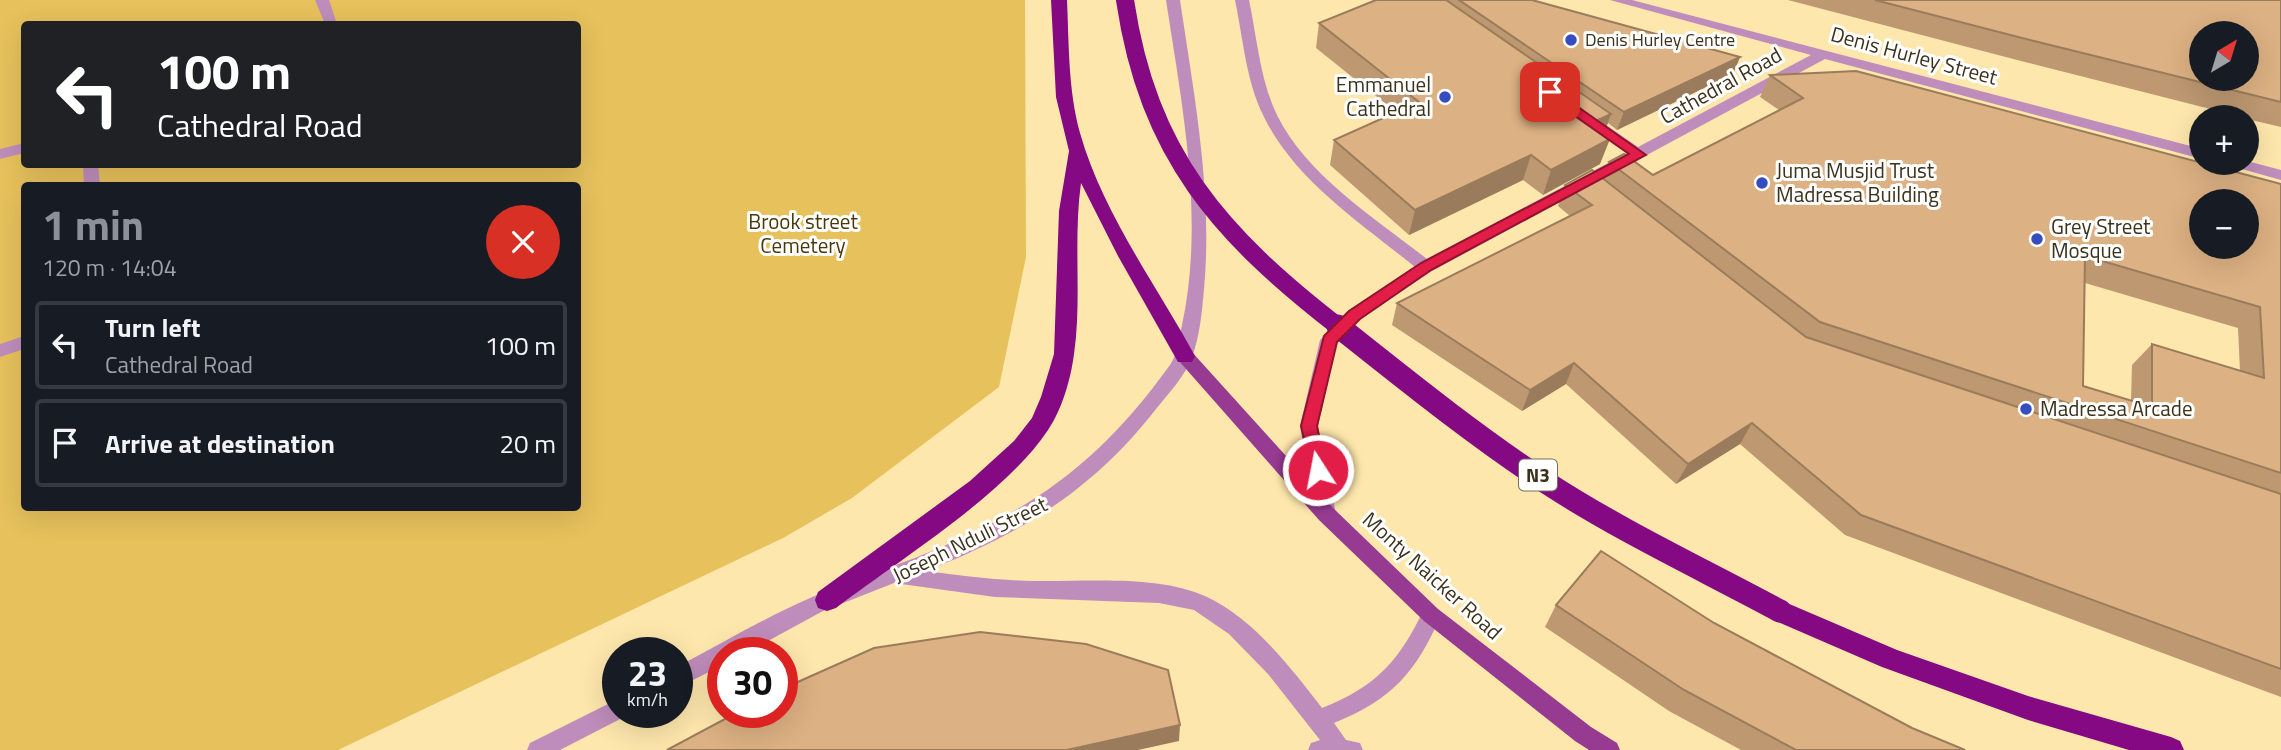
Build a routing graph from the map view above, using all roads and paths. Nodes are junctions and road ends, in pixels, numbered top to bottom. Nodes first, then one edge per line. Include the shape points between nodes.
1 (322, 0) edge
2 (1059, 0) edge
3 (1125, 0) edge
4 (1173, 0) edge
5 (1242, 0) edge
6 (1617, 0) edge
7 (330, 21) edge
8 (1824, 54) junction
9 (1572, 108) edge
10 (21, 149) edge
11 (2189, 151) edge
12 (1077, 152) junction
13 (0, 154) edge
14 (1639, 155) junction
15 (2259, 169) edge
16 (2281, 175) edge
17 (1426, 267) junction
18 (21, 343) edge
19 (0, 351) edge
20 (1185, 356) junction
21 (1326, 514) junction
22 (898, 576) junction
23 (827, 600) junction
24 (1431, 615) junction
25 (756, 637) edge
26 (602, 717) edge
27 (1319, 719) junction
28 (1337, 749) edge
29 (538, 750) edge
30 (1609, 750) edge
31 (2171, 750) edge

1 - 7 street
2 - 12 highway via 1062,84
3 - 31 highway, N3, bridge via 1131,46 1159,120 1183,170 1241,244 1316,310 1463,424 1576,500 1780,611 1903,664 2028,708
4 - 20 street, Joseph Nduli Street via 1197,211 1197,287
5 - 17 street via 1268,112 1278,130 1296,156
6 - 8 street, Denis Hurley Street
8 - 11 street, Denis Hurley Street
8 - 14 street, Cathedral Road
9 - 14 street
10 - 13 street
12 - 20 highway via 1132,264
12 - 23 highway via 1068,211 1064,354 1041,423 978,488
14 - 17 street, Cathedral Road via 1592,187
15 - 16 street
17 - 21 street, Cathedral Road via 1354,315 1329,340 1309,426
18 - 19 street
20 - 21 main road, Monty Naicker Road
20 - 22 street, Joseph Nduli Street via 1115,450 1054,500
21 - 24 main road, Monty Naicker Road
22 - 23 street, Joseph Nduli Street
22 - 27 street via 1009,589 1171,596 1201,603 1251,643
23 - 25 street, Joseph Nduli Street
24 - 27 street via 1419,647 1380,692
24 - 30 main road, Monty Naicker Road
26 - 29 street
27 - 28 street

